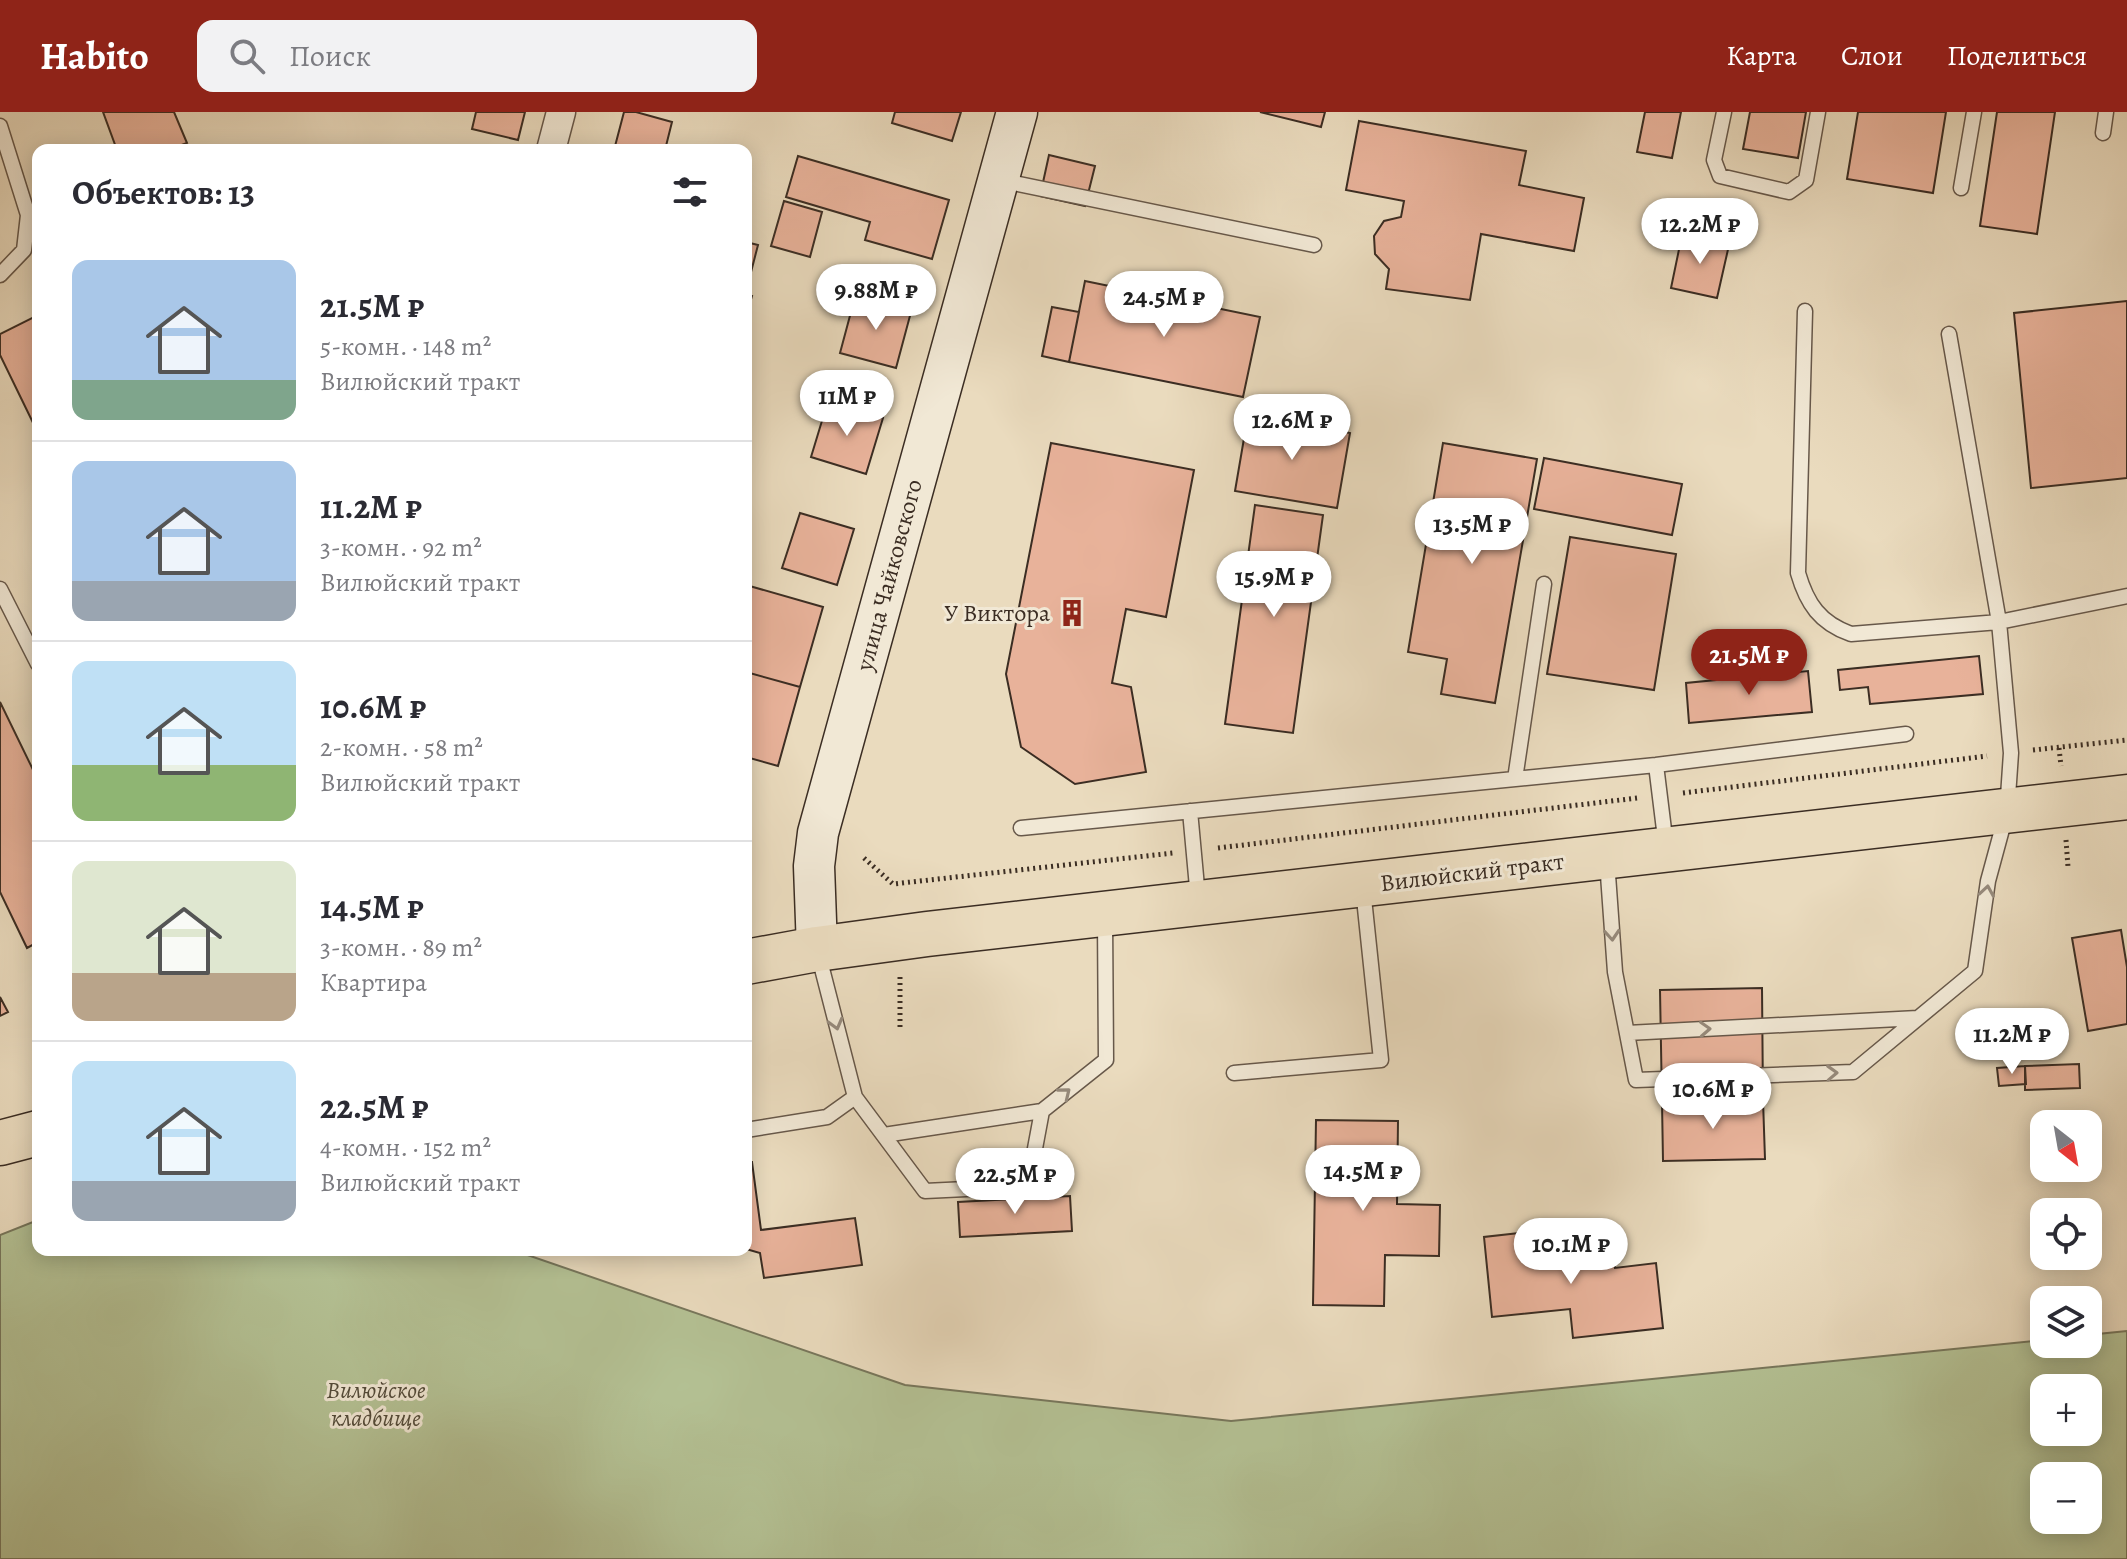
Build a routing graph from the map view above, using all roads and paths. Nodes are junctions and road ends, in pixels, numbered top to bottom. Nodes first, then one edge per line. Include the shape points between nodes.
1 (561, 112) edge
2 (1017, 112) edge
3 (1724, 112) edge
4 (1818, 112) edge
5 (1974, 112) edge
6 (2106, 112) edge
7 (0, 126) edge
8 (2103, 133) dead end
9 (553, 144) edge
10 (999, 180) junction
11 (1961, 188) dead end
12 (1314, 245) dead end
13 (0, 275) edge
14 (1805, 311) dead end
15 (1949, 334) dead end
16 (1544, 584) dead end
17 (0, 589) edge
18 (2127, 596) edge
19 (1999, 622) junction
20 (32, 652) edge
21 (1906, 734) dead end
22 (2127, 740) edge
23 (2011, 753) junction
24 (1656, 765) junction
25 (1515, 779) junction
26 (1660, 796) junction
27 (2127, 797) edge
28 (1190, 811) junction
29 (2007, 811) junction
30 (1021, 828) dead end
31 (1194, 850) junction
32 (1667, 850) junction
33 (1607, 857) junction
34 (864, 858) dead end
35 (1363, 885) junction
36 (1198, 903) junction
37 (1105, 914) junction
38 (817, 949) junction
39 (752, 961) edge
40 (1919, 1018) junction
41 (1627, 1033) junction
42 (1234, 1073) dead end
43 (855, 1097) junction
44 (1042, 1111) junction
45 (752, 1129) edge
46 (32, 1135) edge
47 (884, 1135) junction
48 (0, 1143) edge

1 - 9 street
2 - 10 main road, улица Чайковского
3 - 4 lane via 1714,160 1720,176 1789,192 1806,180
5 - 11 lane
6 - 8 lane
7 - 13 lane via 28,215 24,250
10 - 12 lane
10 - 38 main road, улица Чайковского via 818,833
14 - 19 lane via 1798,573 1805,597 1818,616 1851,634
15 - 19 lane
16 - 25 lane
17 - 20 lane
18 - 19 lane
19 - 23 lane
21 - 24 lane
22 - 23 path
23 - 26 path
23 - 29 lane
24 - 25 lane
24 - 26 lane
25 - 28 lane
26 - 31 path
26 - 32 lane
27 - 29 main road, Вилюйский тракт
28 - 30 lane
28 - 31 lane
29 - 32 main road, Вилюйский тракт
40 -> 29 lane via 1975,971 1988,881
31 - 34 path via 893,884
31 - 36 lane
32 - 33 main road, Вилюйский тракт
33 - 35 main road, Вилюйский тракт
33 -> 41 lane via 1615,972
35 - 36 main road, Вилюйский тракт
35 - 42 lane via 1381,1060
36 - 37 main road, Вилюйский тракт
37 - 38 main road, Вилюйский тракт
44 -> 37 lane via 1106,1060
38 - 39 main road, Вилюйский тракт
38 -> 43 lane
41 -> 40 lane
41 -> 40 lane via 1636,1080 1853,1072
43 - 45 lane via 827,1117
43 - 47 lane
44 - 47 lane
44 - 47 lane via 1028,1186 925,1191
46 - 48 main road

